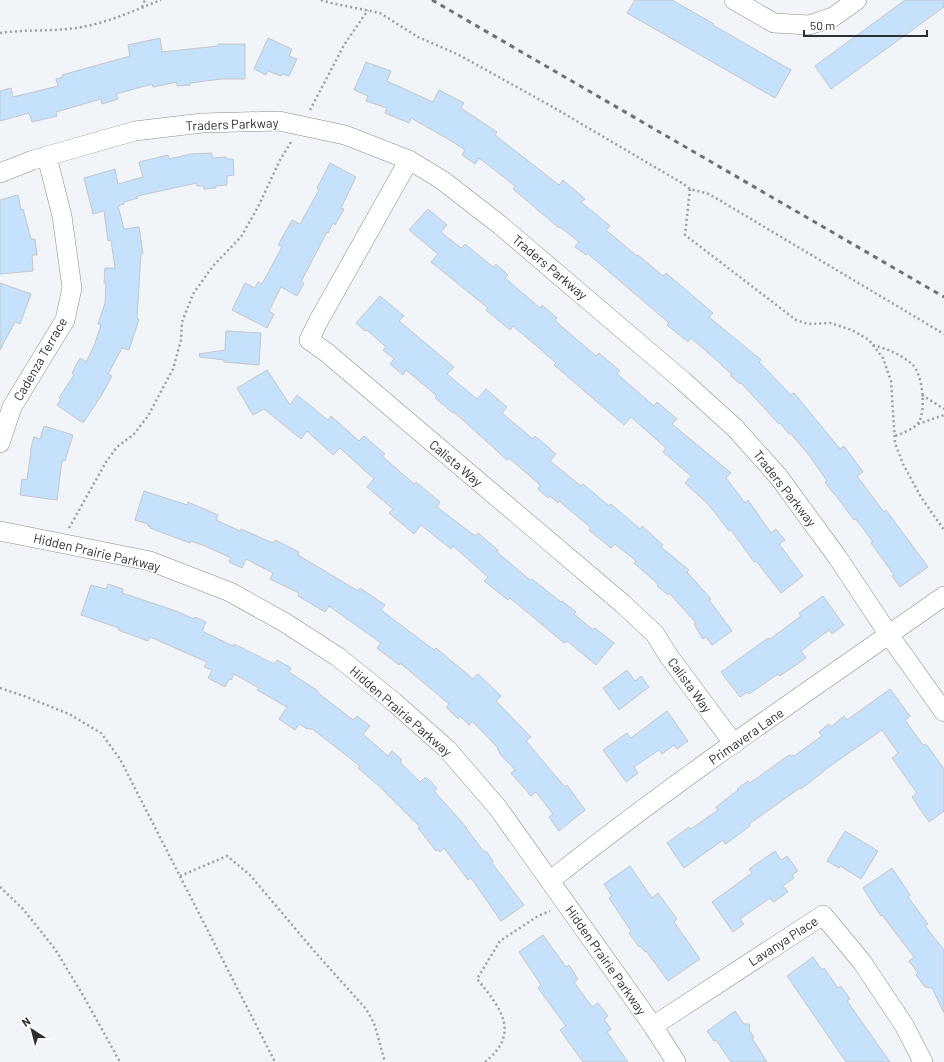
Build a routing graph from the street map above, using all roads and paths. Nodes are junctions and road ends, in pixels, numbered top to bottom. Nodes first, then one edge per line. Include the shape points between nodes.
1 (145, 0) edge
2 (161, 0) edge
3 (321, 0) edge
4 (734, 0) edge
5 (857, 0) edge
6 (142, 7) junction
7 (368, 10) junction
8 (0, 33) edge
9 (301, 126) junction
10 (47, 156) junction
11 (409, 160) junction
12 (0, 172) edge
13 (690, 189) junction
14 (944, 334) edge
15 (873, 345) junction
16 (922, 395) junction
17 (944, 409) edge
18 (944, 415) edge
19 (918, 424) junction
20 (895, 436) junction
21 (0, 443) edge
22 (944, 530) edge
23 (0, 531) edge
24 (60, 543) junction
25 (944, 596) edge
26 (889, 635) junction
27 (0, 688) edge
28 (944, 712) edge
29 (734, 744) junction
30 (180, 876) junction
31 (551, 880) junction
32 (0, 887) edge
33 (566, 902) junction
34 (653, 1026) junction
35 (120, 1062) edge
36 (275, 1062) edge
37 (385, 1062) edge
38 (485, 1062) edge
39 (676, 1062) edge
40 (923, 1062) edge

1 - 6 path
2 - 6 path
3 - 7 path
4 - 5 street via 774,23 809,25 833,18
6 - 8 path via 82,27
7 - 9 path via 344,45
7 - 13 path via 380,13 418,37 459,55 551,106
9 - 10 street, Traders Parkway via 279,121 202,124 135,131
9 - 11 street, Traders Parkway via 345,135
9 - 24 path via 280,160 241,237 213,266 193,294 182,322 181,340 174,369 148,416 106,462
10 - 12 street, Traders Parkway
10 - 21 street, Cadenza Terrace via 62,216 72,288 66,320 12,407
11 - 26 street, Traders Parkway via 442,180 500,225 735,428 778,476 838,558
11 - 29 street, Calista Way via 309,340 617,599 655,634
13 - 14 path via 709,194
13 - 15 path via 685,236 796,320 808,324 830,323 852,330
15 - 16 path via 893,351 913,365 920,381
15 - 20 path via 883,358 891,381
16 - 17 path
16 - 19 path via 922,414
18 - 19 path
19 - 20 path
20 - 22 path via 903,464 921,497
23 - 24 street, Hidden Prairie Parkway
24 - 31 street, Hidden Prairie Parkway via 150,561 230,592 284,622 338,657 447,749 498,808
25 - 26 street, Primavera Lane
26 - 28 street, Traders Parkway
26 - 29 street, Primavera Lane
27 - 30 path via 69,714 101,733 120,760
29 - 31 street, Primavera Lane via 595,844
30 - 36 path
30 - 37 path via 227,856 250,875 366,1010 374,1023
31 - 33 street, Hidden Prairie Parkway
32 - 35 path via 23,909 55,949
33 - 34 street, Hidden Prairie Parkway
33 - 38 path via 538,916 500,941 477,979 489,994 505,1023 503,1041
34 - 39 street, Hidden Prairie Parkway
34 - 40 street, Lavanya Place via 823,915 862,962 904,1025

